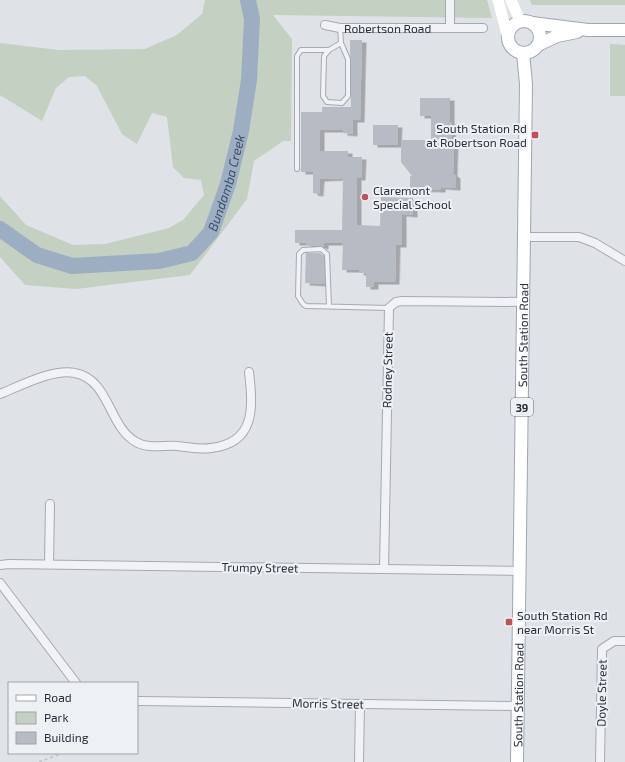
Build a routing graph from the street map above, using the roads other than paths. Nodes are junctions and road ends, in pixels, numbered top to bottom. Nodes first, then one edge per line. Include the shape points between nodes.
1 (450, 0) edge
2 (498, 0) edge
3 (511, 0) edge
4 (526, 22) junction
5 (326, 25) dead end
6 (340, 28) junction
7 (450, 28) junction
8 (483, 28) dead end
9 (588, 30) junction
10 (625, 30) edge
11 (508, 38) junction
12 (341, 43) junction
13 (538, 45) junction
14 (329, 50) junction
15 (523, 53) junction
16 (297, 168) dead end
17 (524, 237) junction
18 (625, 261) edge
19 (524, 302) junction
20 (329, 306) junction
21 (389, 308) junction
22 (248, 372) dead end
23 (0, 394) edge
24 (50, 504) dead end
25 (49, 564) junction
26 (0, 565) edge
27 (384, 569) junction
28 (520, 571) junction
29 (0, 583) edge
30 (625, 640) edge
31 (75, 682) edge
32 (138, 700) edge
33 (360, 704) junction
34 (518, 706) junction
35 (359, 762) edge
36 (517, 762) edge
37 (600, 762) edge

1 - 7 street
2 - 11 main road
3 - 4 main road
4 - 9 main road
4 - 11 main road via 511,27
4 - 13 main road via 538,30
5 - 6 street, Robertson Road
6 - 7 street, Robertson Road
6 - 12 lane
7 - 8 street, Robertson Road
9 - 10 main road
9 - 13 main road via 557,36
11 - 15 main road via 512,48
12 - 14 lane
12 - 14 lane via 348,59 348,96 339,104 327,102 323,96 324,56
13 - 15 main road
14 - 16 lane via 301,50 297,56
15 - 17 main road, South Station Road / 39 via 526,84
17 - 18 street via 579,238 595,243
17 - 19 main road, South Station Road / 39
19 - 21 street via 402,300
19 - 28 main road, South Station Road / 39
20 - 20 lane via 306,306 300,301 299,254 303,250 321,249 327,254
20 - 21 lane
21 - 27 street, Rodney Street
22 - 23 street via 252,394 248,425 233,442 209,449 147,446 136,442 123,429 92,380 75,373 52,375
24 - 25 street
25 - 26 street, Trumpy Street
25 - 27 street, Trumpy Street
27 - 28 street, Trumpy Street
28 - 34 main road, South Station Road / 39
29 - 31 street
30 - 37 street, Doyle Street via 614,641 602,649
32 - 33 street, Morris Street
33 - 34 street, Morris Street
33 - 35 street
34 - 36 main road, South Station Road / 39

